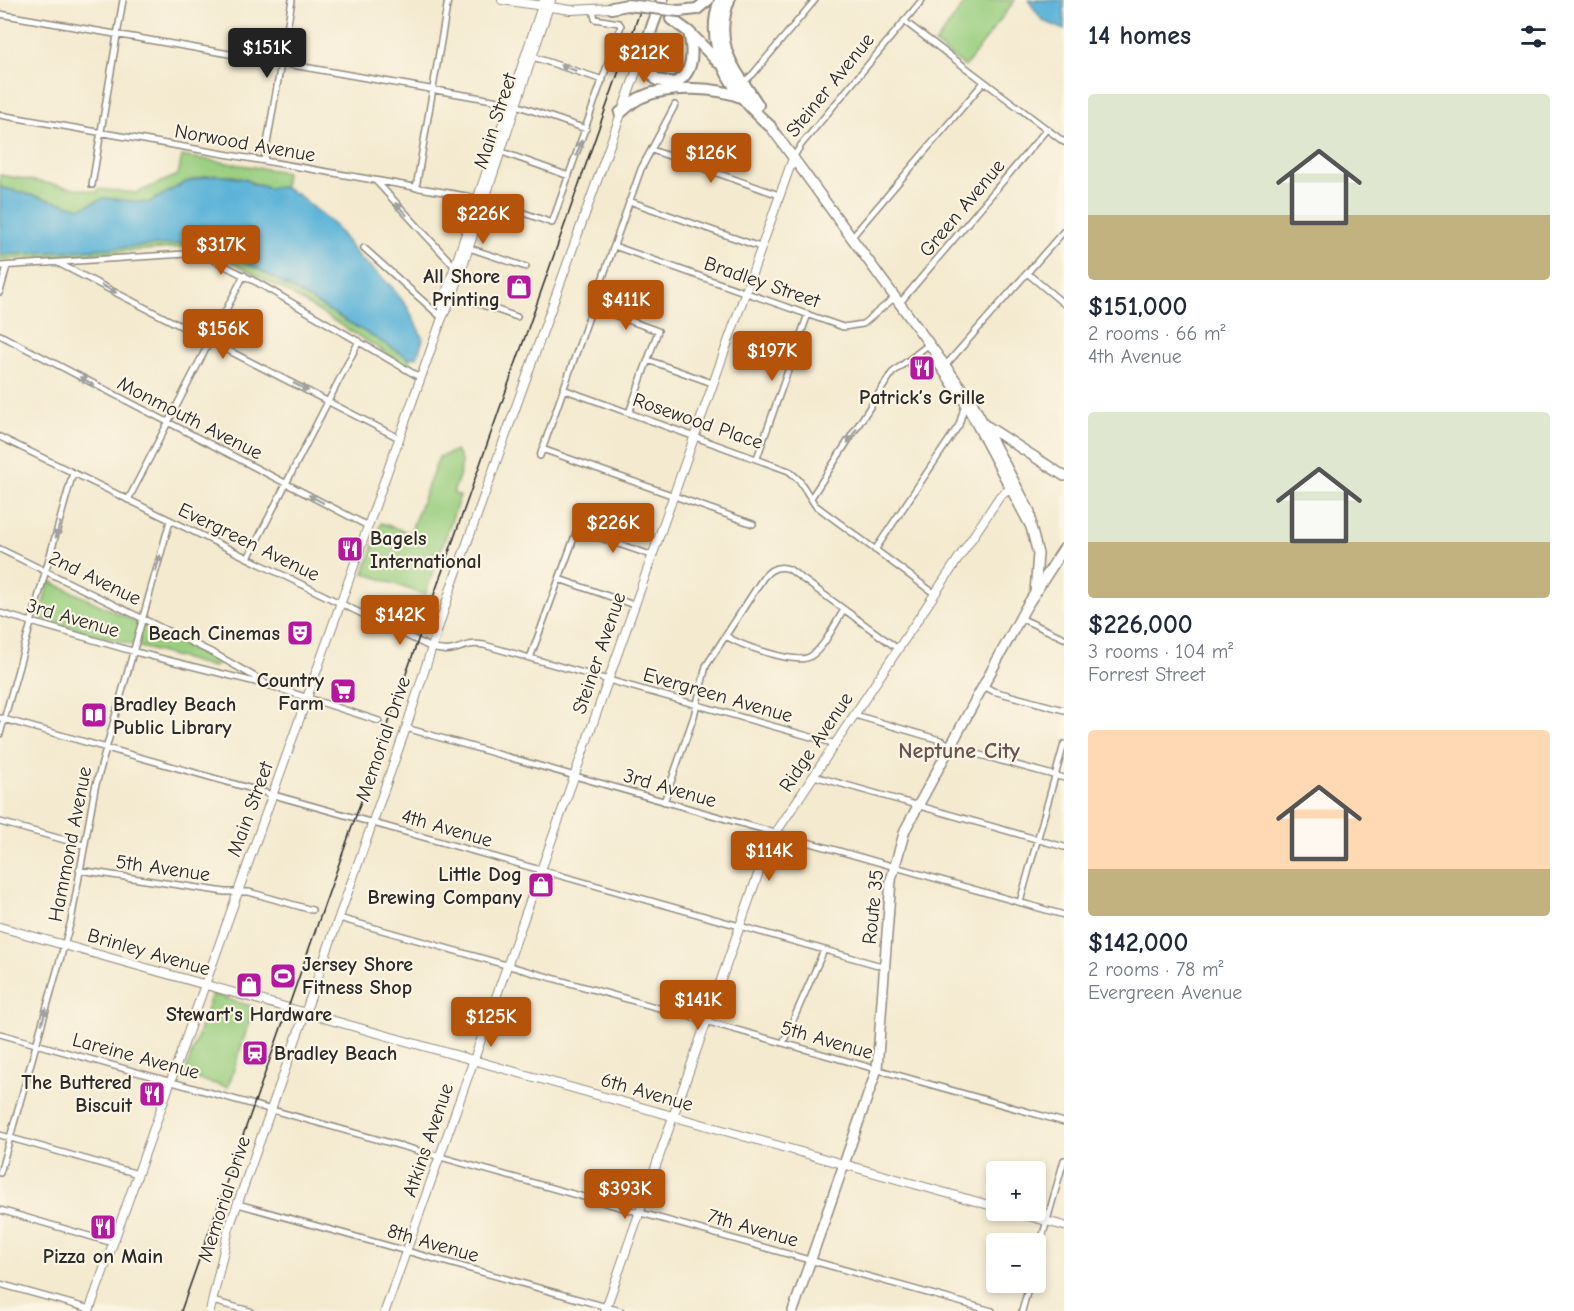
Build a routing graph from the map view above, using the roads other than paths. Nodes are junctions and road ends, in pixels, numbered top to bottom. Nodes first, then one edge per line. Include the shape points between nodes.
1 (123, 0) edge
2 (292, 0) edge
3 (448, 0) edge
4 (502, 0) edge
5 (662, 0) edge
6 (708, 0) edge
7 (720, 0) edge
8 (729, 0) edge
9 (815, 0) edge
10 (922, 0) edge
11 (546, 3) edge
12 (612, 8) joint
13 (593, 9) junction
14 (0, 14) edge
15 (675, 15) junction
16 (904, 21) junction
17 (689, 32) junction
18 (117, 35) junction
19 (645, 45) junction
20 (533, 57) junction
21 (281, 63) junction
22 (721, 64) junction
23 (603, 80) junction
24 (984, 82) junction
25 (743, 83) junction
26 (433, 90) junction
27 (746, 99) junction
28 (513, 104) junction
29 (675, 105) dead end
30 (620, 113) junction
31 (0, 116) edge
32 (770, 126) junction
33 (586, 129) junction
34 (1047, 129) junction
35 (100, 133) junction
36 (1064, 142) edge
37 (652, 150) junction
38 (502, 152) junction
39 (793, 158) junction
40 (264, 161) junction
41 (569, 176) junction
42 (376, 181) junction
43 (92, 185) dead end
44 (416, 188) junction
45 (779, 195) junction
46 (482, 200) junction
47 (629, 201) junction
48 (1064, 231) edge
49 (851, 238) junction
50 (614, 246) junction
51 (760, 247) junction
52 (364, 248) dead end
53 (469, 248) junction
54 (56, 262) junction
55 (0, 266) edge
56 (7, 266) junction
57 (455, 267) junction
58 (526, 267) dead end
59 (1027, 273) junction
60 (244, 275) junction
61 (0, 292) edge
62 (744, 292) junction
63 (450, 294) junction
64 (897, 301) junction
65 (1064, 304) edge
66 (592, 307) junction
67 (808, 314) junction
68 (517, 317) dead end
69 (442, 318) junction
70 (0, 335) edge
71 (210, 340) junction
72 (358, 341) junction
73 (928, 345) junction
74 (648, 360) junction
75 (946, 365) junction
76 (421, 378) junction
77 (712, 383) junction
78 (563, 389) junction
79 (327, 401) junction
80 (969, 403) junction
81 (629, 413) junction
82 (976, 422) junction
83 (168, 423) junction
84 (959, 425) junction
85 (986, 425) junction
86 (694, 435) junction
87 (0, 437) edge
88 (399, 438) junction
89 (1013, 441) junction
90 (542, 449) junction
91 (540, 456) dead end
92 (758, 458) junction
93 (73, 473) junction
94 (1064, 476) edge
95 (286, 483) junction
96 (1010, 489) junction
97 (672, 495) junction
98 (811, 498) junction
99 (128, 500) junction
100 (170, 521) junction
101 (753, 524) dead end
102 (368, 526) junction
103 (1031, 527) junction
104 (0, 549) edge
105 (875, 550) junction
106 (1062, 551) edge
107 (1038, 554) junction
108 (651, 555) junction
109 (248, 558) junction
110 (46, 571) junction
111 (559, 579) junction
112 (1035, 593) junction
113 (935, 594) junction
114 (341, 603) junction
115 (634, 605) junction
116 (844, 610) junction
117 (0, 614) edge
118 (142, 618) junction
119 (1020, 618) junction
120 (32, 622) junction
121 (726, 636) junction
122 (1064, 638) edge
123 (432, 648) junction
124 (898, 649) junction
125 (133, 651) junction
126 (530, 658) junction
127 (608, 680) junction
128 (271, 686) junction
129 (984, 686) junction
130 (306, 699) junction
131 (696, 705) junction
132 (1064, 710) edge
133 (855, 714) junction
134 (2, 718) edge
135 (379, 721) dead end
136 (406, 728) junction
137 (0, 734) edge
138 (836, 744) junction
139 (1064, 744) edge
140 (951, 745) junction
141 (106, 748) junction
142 (573, 776) junction
143 (814, 776) junction
144 (1055, 776) junction
145 (1064, 778) edge
146 (273, 795) junction
147 (664, 802) junction
148 (917, 806) junction
149 (0, 822) edge
150 (372, 822) junction
151 (776, 833) junction
152 (1037, 840) junction
153 (83, 845) junction
154 (1064, 847) edge
155 (894, 867) junction
156 (79, 870) junction
157 (540, 870) junction
158 (238, 892) junction
159 (1020, 902) junction
160 (312, 910) dead end
161 (1064, 915) edge
162 (339, 918) junction
163 (740, 926) junction
164 (0, 927) edge
165 (64, 945) junction
166 (824, 950) junction
167 (507, 965) junction
168 (885, 967) junction
169 (205, 985) junction
170 (289, 1009) joint
171 (305, 1013) junction
172 (707, 1022) junction
173 (0, 1034) edge
174 (783, 1043) junction
175 (36, 1044) junction
176 (473, 1060) junction
177 (877, 1069) junction
178 (171, 1082) junction
179 (268, 1107) junction
180 (673, 1116) junction
181 (1064, 1122) edge
182 (0, 1135) edge
183 (10, 1138) junction
184 (440, 1156) junction
185 (1064, 1160) edge
186 (844, 1165) junction
187 (0, 1173) edge
188 (138, 1174) junction
189 (238, 1204) junction
190 (986, 1204) edge
191 (0, 1210) edge
192 (639, 1212) junction
193 (1047, 1221) junction
194 (1064, 1226) edge
195 (1044, 1233) edge
196 (113, 1242) junction
197 (406, 1251) junction
198 (810, 1260) junction
199 (0, 1284) edge
200 (1026, 1293) edge
201 (212, 1301) junction
202 (605, 1309) edge
203 (89, 1310) edge
204 (210, 1311) edge
205 (250, 1311) edge
206 (386, 1311) edge
207 (621, 1311) edge
208 (793, 1311) edge
209 (992, 1311) edge
210 (1022, 1311) edge

1 - 18 street
2 - 21 street
3 - 26 street
4 - 11 street
5 - 19 highway
6 - 15 highway via 696,9
7 - 22 highway via 714,35
8 - 25 highway via 723,25 724,43 731,65
9 - 25 street
10 - 16 street, Steiner Avenue
11 - 13 street
11 - 20 street, Main Street
11 - 28 street, Main Street
12 - 13 street
12 - 15 highway
13 - 23 street via 595,18 620,23
14 - 18 street
15 - 17 highway
16 - 24 street
16 - 39 street, Steiner Avenue
17 - 19 highway via 690,65 685,76 674,83 654,77
17 - 22 highway
18 - 21 street
18 - 35 street
19 - 30 street, Memorial Drive
23 -> 20 street
20 - 28 street, Main Street
21 - 26 street
21 - 40 street
22 - 27 highway
23 - 33 street
24 - 34 street
24 - 49 street
25 - 32 highway
26 - 28 street
26 - 44 street
27 - 30 highway via 717,89 659,92 638,99
27 - 32 highway
28 - 33 street
28 - 38 street, Main Street
28 - 46 street, Main Street
29 - 37 street
30 - 123 street, Memorial Drive
31 - 35 street, Norwood Avenue
32 - 39 main road
41 -> 33 street
34 - 36 street
34 - 64 street, Green Avenue
35 - 40 street, Norwood Avenue
35 - 43 street
37 - 45 street
37 - 47 street
38 - 41 street
38 - 46 street, Main Street
39 - 45 street, Steiner Avenue
39 - 49 main road
40 - 42 street, Norwood Avenue
41 - 46 street, Norwood Avenue via 552,223
42 - 44 street, Norwood Avenue
57 -> 42 street
44 - 46 street, Norwood Avenue
45 - 51 street, Steiner Avenue
46 - 53 street, Main Street
46 - 57 street, Main Street
47 - 50 street
47 - 51 street
48 - 59 street
49 - 64 main road
50 - 62 street, Bradley Street
50 - 66 street
51 - 62 street, Steiner Avenue
52 - 69 street
53 - 58 street
53 - 63 street, Main Street
54 - 56 street
54 - 60 street via 200,253
54 -> 71 street
55 - 56 street
56 - 61 street
57 - 63 street, Main Street
59 - 65 street
59 - 75 street
60 - 71 street
60 - 72 street
62 - 67 street, Bradley Street
62 - 77 street, Steiner Avenue
63 - 68 street
63 - 69 street, Main Street
64 - 67 street, Bradley Street via 856,327 843,327
64 - 73 main road
66 - 74 street via 658,331
66 - 78 street
67 - 92 street
69 - 76 street, Main Street
83 -> 70 street, Monmouth Avenue
71 -> 79 street
71 - 83 street
72 - 76 street
72 - 79 street
73 - 75 main road
73 - 80 main road
73 -> 98 street via 892,373
74 - 77 street
74 - 81 street
75 - 80 main road
76 - 88 street, Main Street
77 - 86 street, Steiner Avenue
78 - 81 street, Rosewood Place
78 - 90 street
79 - 88 street
79 - 95 street
80 - 82 main road
80 - 84 street
80 - 85 main road
80 - 89 main road
81 - 86 street, Rosewood Place
82 - 84 street via 968,420
82 - 96 main road
83 - 95 street, Monmouth Avenue
83 - 99 street
84 - 105 street
85 - 89 main road
85 - 103 main road via 1030,512
86 - 92 street, Rosewood Place
86 - 97 street, Steiner Avenue
87 - 93 street, Evergreen Avenue
88 - 102 street, Main Street
89 - 94 main road
90 - 91 street
90 - 97 street
92 - 98 street, Rosewood Place via 794,475
93 - 99 street, Evergreen Avenue
93 -> 110 street
102 -> 95 street, Monmouth Avenue
95 - 109 street
96 - 103 main road
96 - 113 street, Ridge Avenue via 1000,496
97 - 101 street
97 - 108 street, Steiner Avenue
98 - 105 street, Rosewood Place
99 - 100 street, Evergreen Avenue
100 - 109 street, Evergreen Avenue
118 -> 100 street, Hammond Avenue
102 - 114 street, Main Street
103 - 107 main road, Route 35
104 - 110 street, 2nd Avenue
105 - 113 street, Rosewood Place
106 - 107 main road
106 - 112 main road
107 - 112 main road, Route 35
108 - 111 street via 577,530
108 - 115 street, Steiner Avenue
109 - 114 street, Evergreen Avenue
110 - 118 street, 2nd Avenue
110 - 120 street
111 - 115 street
111 - 126 street
112 - 119 main road, Route 35
113 - 124 street, Ridge Avenue
114 - 123 street, Evergreen Avenue
114 - 130 street, Main Street
115 - 127 street, Steiner Avenue
116 - 121 street via 815,653 806,659 793,659
116 - 121 street via 789,569 776,568 762,578
116 - 124 street
117 - 120 street, 3rd Avenue
118 - 125 street, Hammond Avenue
118 - 128 street, 2nd Avenue
119 - 122 street
119 - 129 main road, Route 35
120 - 125 street, 3rd Avenue
120 - 134 street
121 - 131 street via 706,666
123 - 126 street, Evergreen Avenue via 446,652 477,644
123 - 136 street, Memorial Drive
124 - 133 street, Ridge Avenue
125 - 128 street, 3rd Avenue
125 - 141 street, Hammond Avenue
126 - 127 street, Evergreen Avenue
127 - 131 street, Evergreen Avenue
127 - 142 street, Steiner Avenue
128 - 130 street, 3rd Avenue
129 - 132 street
129 - 140 main road, Route 35
130 - 135 street, 3rd Avenue
130 - 146 street, Main Street
131 - 138 street, Evergreen Avenue
131 - 147 street
133 - 138 street, Ridge Avenue
133 - 140 street
134 - 137 street
134 - 141 street, 4th Avenue
136 - 142 street, 3rd Avenue
136 - 150 street, Memorial Drive
138 - 143 street, Ridge Avenue
139 - 144 street
140 - 144 street
140 - 148 main road, Route 35
141 - 146 street, 4th Avenue
141 - 153 street, Hammond Avenue
142 - 147 street, 3rd Avenue
142 - 157 street, Atkins Avenue
143 - 148 street
143 - 151 street, Ridge Avenue
144 - 145 street
144 - 152 street
146 - 150 street, 4th Avenue
146 - 158 street, Main Street
147 - 151 street, 3rd Avenue
148 - 152 street
148 - 155 main road, Route 35
149 - 153 street
150 - 157 street, 4th Avenue
150 - 162 street, Memorial Drive
151 - 155 street, 3rd Avenue
151 - 163 street, Ridge Avenue
152 - 154 street
152 - 159 street
153 - 156 street, Hammond Avenue
155 - 159 street, 3rd Avenue
155 - 168 main road, Route 35
156 - 158 street, 5th Avenue
156 - 165 street, Hammond Avenue
157 - 163 street, 4th Avenue
157 - 167 street, Atkins Avenue
158 - 160 street, 5th Avenue
158 - 169 street, Main Street
159 - 161 street, 3rd Avenue
162 - 167 street, 5th Avenue
162 - 171 street, Memorial Drive
163 - 166 street, 4th Avenue
163 - 172 street, Ridge Avenue
164 - 165 street, Brinley Avenue
165 - 169 street, Brinley Avenue
175 -> 165 street, Hammond Avenue
166 - 168 street, 4th Avenue
166 - 174 street
167 - 172 street, 5th Avenue
167 - 176 street, Atkins Avenue
168 - 177 main road, Route 35
169 - 170 street, Brinley Avenue
169 - 178 street, Main Street
170 - 171 street, 6th Avenue
171 - 176 street, 6th Avenue
171 - 179 street, Memorial Drive
172 - 174 street, 5th Avenue
172 - 180 street, Ridge Avenue
173 - 175 street, Lareine Avenue
174 - 177 street, 5th Avenue
175 - 178 street, Lareine Avenue
175 - 183 street, Hammond Avenue
176 - 180 street, 6th Avenue
176 - 184 street, Atkins Avenue
177 - 181 street, 5th Avenue
177 - 186 main road, Route 35
178 - 179 street, Lareine Avenue
178 - 188 street, Main Street
179 - 184 street, 7th Avenue
179 - 189 street, Memorial Drive
180 - 186 street, 6th Avenue
180 - 192 street, Ridge Avenue
182 - 183 street
183 - 187 street, Hammond Avenue
183 - 188 street
184 - 192 street, 7th Avenue
184 - 197 street, Atkins Avenue
185 - 193 street
186 - 190 street, 6th Avenue
186 - 198 main road, Route 35
188 - 196 street, Main Street
189 - 197 street, 8th Avenue
189 - 201 street, Memorial Drive
191 - 196 street
192 - 198 street, 7th Avenue
192 - 202 street, Ridge Avenue
193 - 194 street
193 - 195 street
196 - 203 street, Main Street
197 - 202 street, 8th Avenue
197 - 206 street, Atkins Avenue
198 - 208 main road, Route 35
198 - 209 street, 7th Avenue
199 - 203 street
200 - 210 street
201 - 204 street, Memorial Drive
201 - 205 street
202 - 207 street, 8th Avenue

